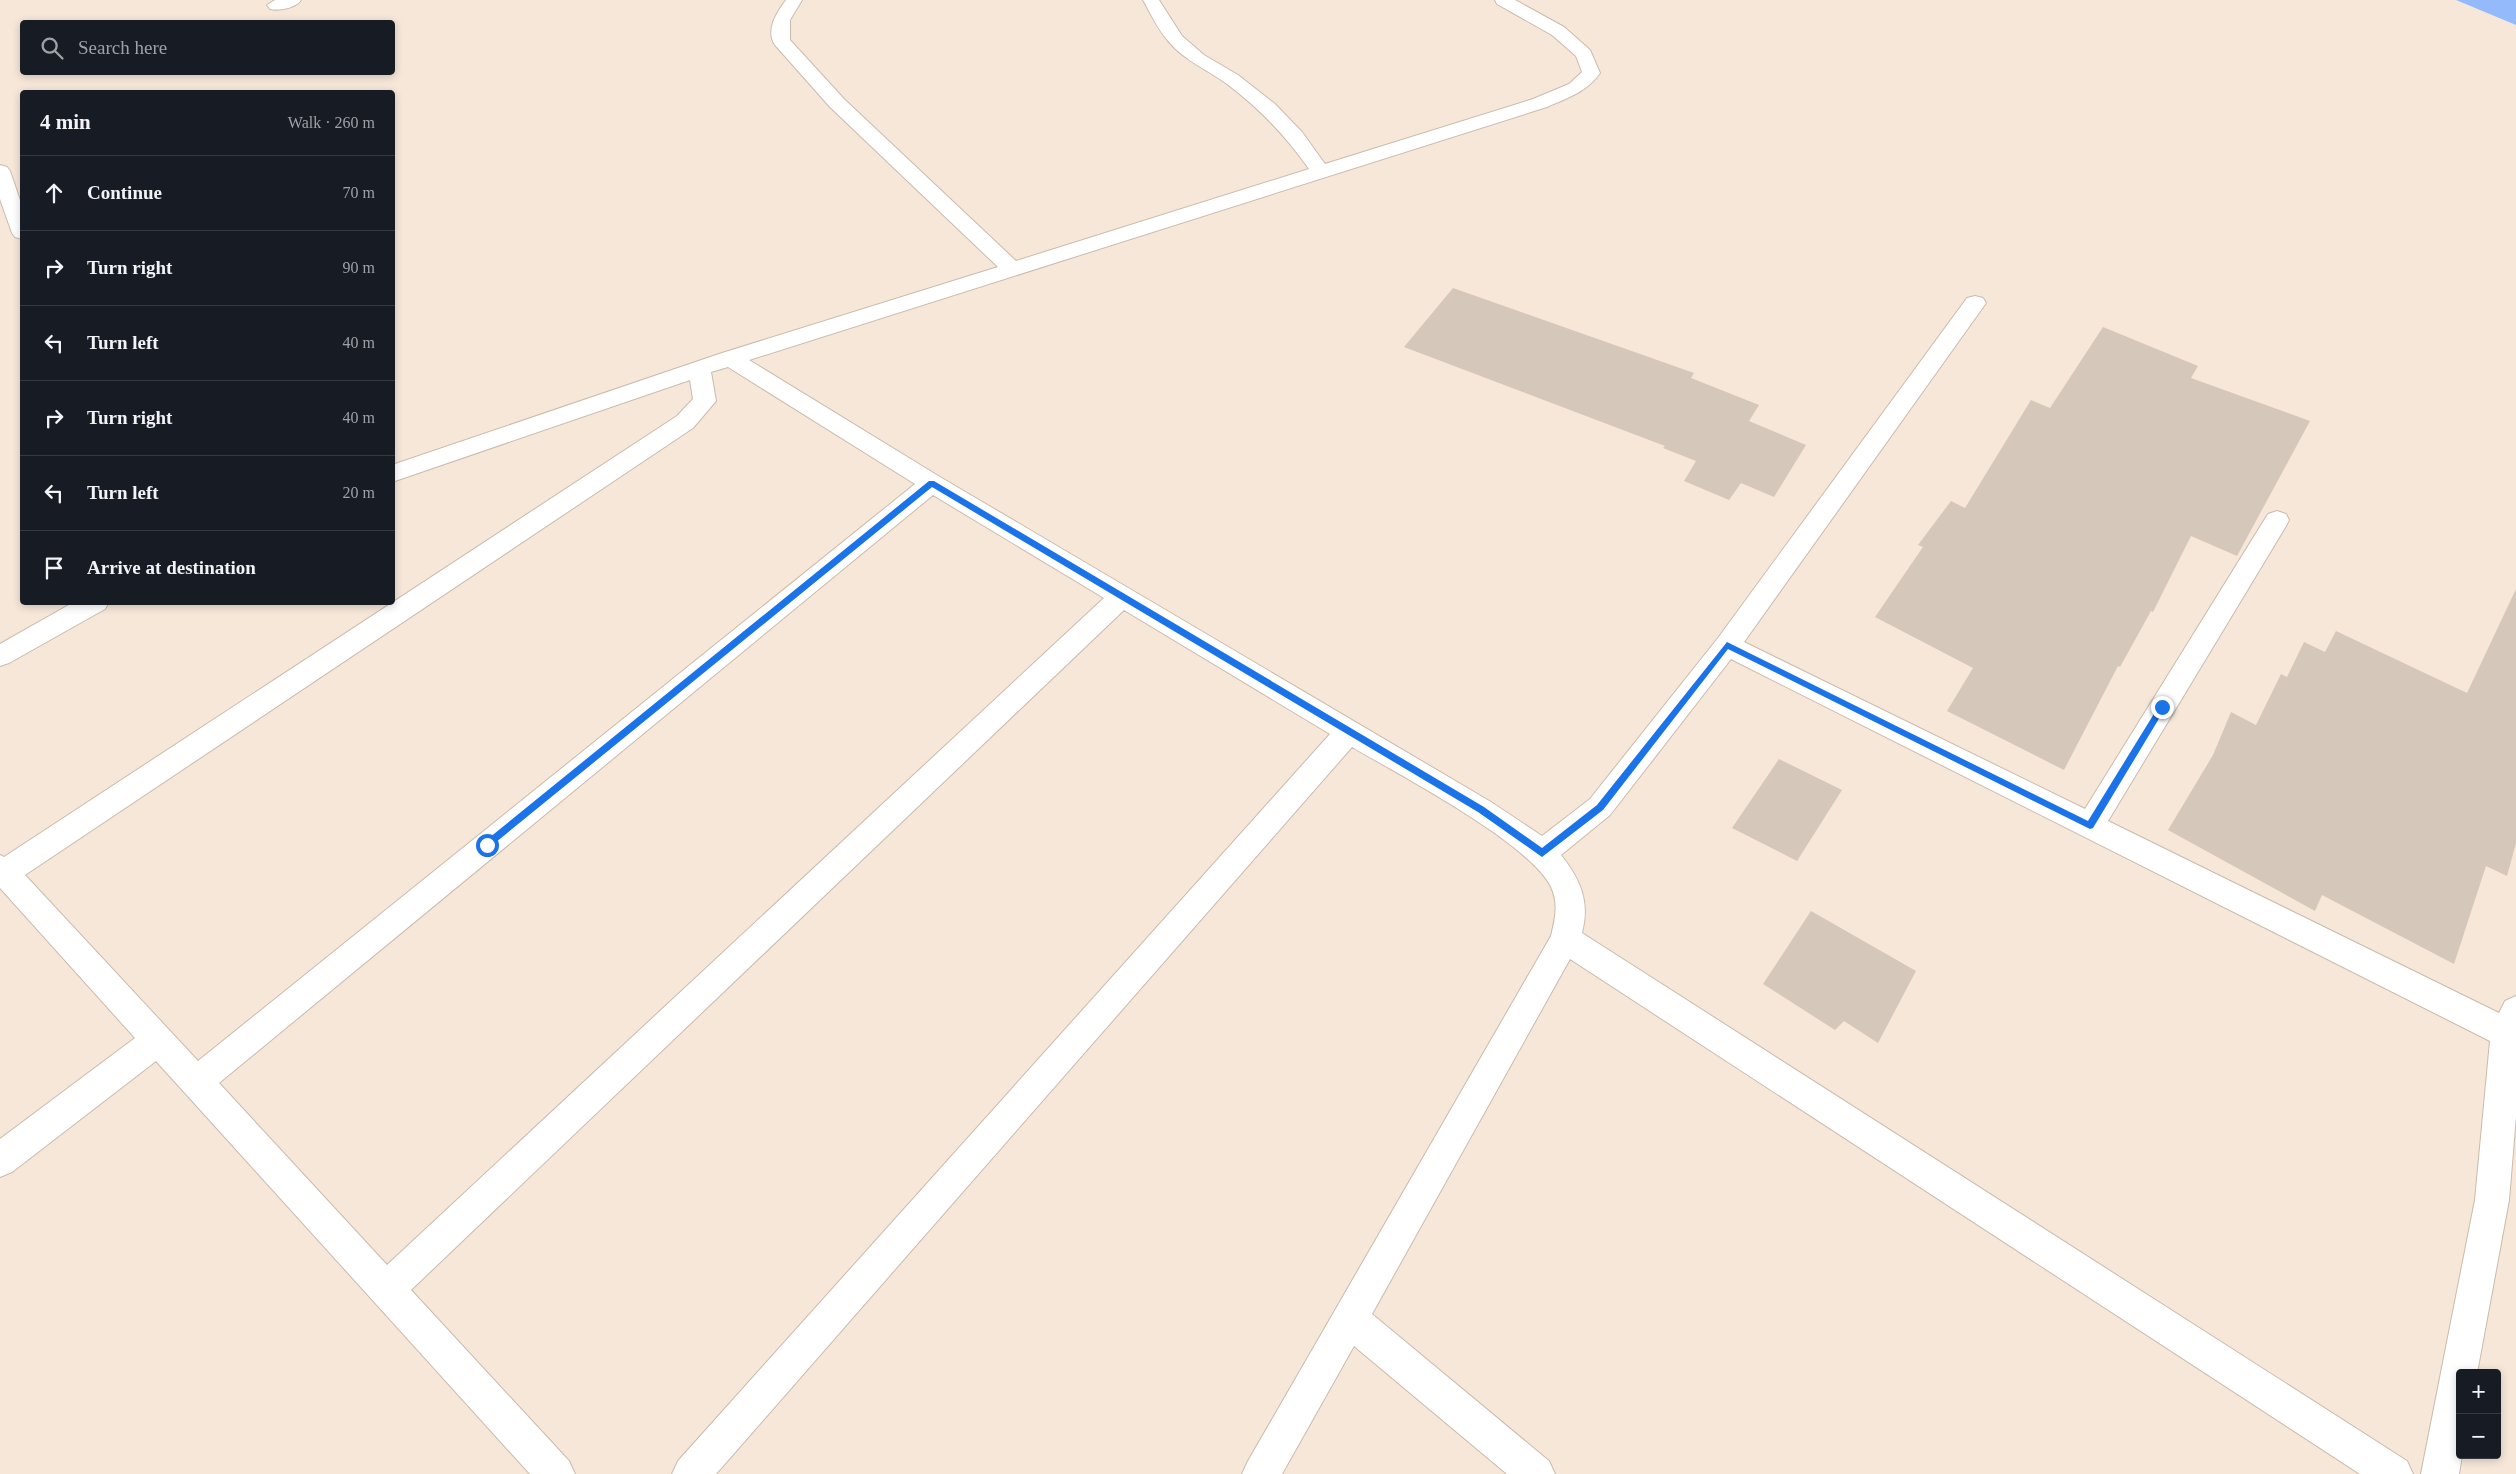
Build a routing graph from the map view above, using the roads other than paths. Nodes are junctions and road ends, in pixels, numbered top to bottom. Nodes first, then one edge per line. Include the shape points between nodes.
1 (293, 0) edge
2 (794, 0) edge
3 (1151, 0) edge
4 (1503, 0) edge
5 (276, 5) dead end
6 (0, 171) edge
7 (1321, 172) junction
8 (20, 227) edge
9 (1013, 269) junction
10 (1975, 303) dead end
11 (730, 358) junction
12 (699, 369) junction
13 (395, 473) edge
14 (932, 483) junction
15 (2276, 520) dead end
16 (1122, 596) junction
17 (91, 605) edge
18 (0, 639) edge
19 (26, 642) junction
20 (1727, 645) junction
21 (0, 656) edge
22 (1348, 731) junction
23 (2090, 826) junction
24 (1542, 853) junction
25 (2, 871) edge
26 (1565, 939) junction
27 (2512, 1022) edge
28 (158, 1040) junction
29 (196, 1082) junction
30 (0, 1160) edge
31 (387, 1289) junction
32 (1350, 1319) junction
33 (556, 1474) edge
34 (691, 1474) edge
35 (1261, 1474) edge
36 (1536, 1474) edge
37 (2394, 1474) edge
38 (2440, 1474) edge

1 - 5 street
2 - 9 street via 781,20 781,41 837,103
3 - 7 street via 1175,39 1268,108 1295,136
4 - 7 street via 1558,30 1584,54 1591,72 1575,88 1540,103
6 - 8 street
7 - 9 street
9 - 11 street
10 - 20 street
11 - 12 street
11 - 14 street
12 - 13 street
12 - 25 street via 704,401 685,422
14 - 16 street
14 - 29 street
15 - 23 street
16 - 22 street
16 - 31 street
17 - 19 street
18 - 19 street
19 - 21 street
20 - 23 street
20 - 24 street via 1600,807
22 - 24 street via 1481,810
22 - 34 street
23 - 27 street
24 - 26 street via 1564,880 1572,906
25 - 28 street
26 - 32 street
26 - 37 street
27 - 38 street via 2492,1200
28 - 29 street
28 - 30 street
29 - 31 street
31 - 33 street
32 - 35 street
32 - 36 street

